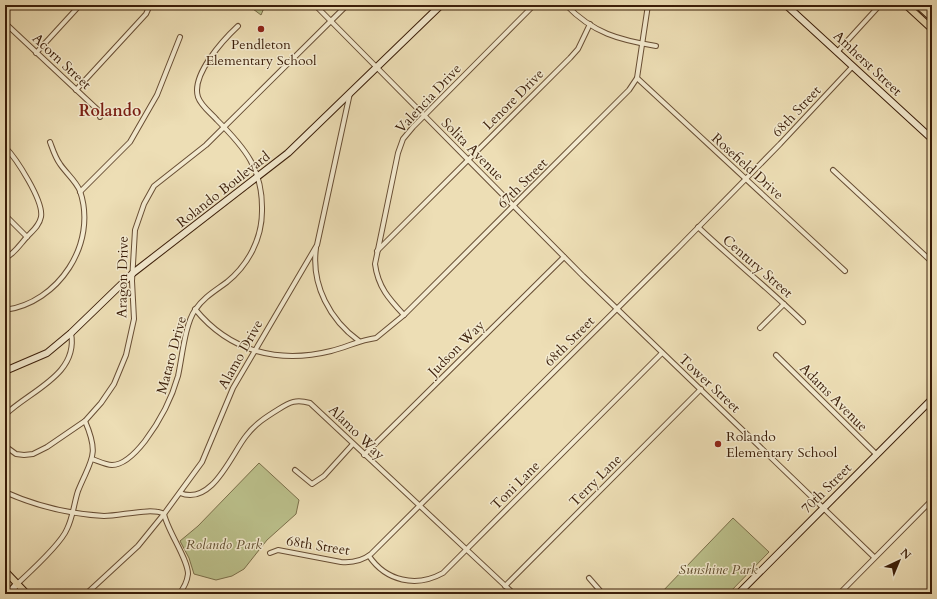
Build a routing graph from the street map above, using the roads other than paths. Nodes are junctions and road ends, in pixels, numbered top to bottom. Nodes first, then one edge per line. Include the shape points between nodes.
1 (80, 5) edge
2 (150, 5) edge
3 (315, 5) edge
4 (347, 5) edge
5 (441, 5) edge
6 (534, 5) edge
7 (566, 5) edge
8 (648, 5) edge
9 (786, 5) edge
10 (880, 5) edge
11 (906, 5) edge
12 (918, 5) edge
13 (932, 18) edge
14 (331, 22) junction
15 (5, 23) edge
16 (590, 24) junction
17 (238, 26) dead end
18 (932, 29) edge
19 (180, 37) dead end
20 (642, 44) junction
21 (656, 46) dead end
22 (838, 51) junction
23 (36, 53) junction
24 (853, 66) junction
25 (377, 69) junction
26 (637, 78) junction
27 (76, 90) junction
28 (350, 92) junction
29 (424, 115) junction
30 (100, 117) dead end
31 (224, 127) junction
32 (932, 139) edge
33 (50, 142) dead end
34 (5, 147) edge
35 (468, 160) junction
36 (833, 170) dead end
37 (258, 176) junction
38 (747, 178) junction
39 (80, 192) junction
40 (514, 206) junction
41 (5, 215) edge
42 (698, 227) junction
43 (27, 237) junction
44 (317, 245) junction
45 (377, 251) junction
46 (564, 257) junction
47 (5, 258) edge
48 (932, 262) edge
49 (845, 271) dead end
50 (133, 273) junction
51 (784, 304) junction
52 (196, 309) junction
53 (616, 309) junction
54 (5, 310) edge
55 (404, 315) junction
56 (803, 322) dead end
57 (760, 328) dead end
58 (70, 333) junction
59 (359, 341) junction
60 (254, 351) junction
61 (662, 353) junction
62 (776, 355) dead end
63 (5, 371) edge
64 (701, 389) junction
65 (932, 399) edge
66 (5, 415) edge
67 (85, 421) junction
68 (353, 444) junction
69 (5, 446) edge
70 (364, 455) junction
71 (877, 455) junction
72 (92, 459) junction
73 (295, 470) dead end
74 (5, 492) edge
75 (180, 493) junction
76 (932, 500) edge
77 (420, 507) junction
78 (824, 508) junction
79 (74, 512) junction
80 (164, 514) junction
81 (466, 550) junction
82 (270, 553) dead end
83 (369, 556) junction
84 (874, 557) junction
85 (5, 571) edge
86 (589, 578) dead end
87 (17, 584) junction
88 (5, 586) edge
89 (505, 586) junction
90 (10, 593) edge
91 (27, 594) edge
92 (86, 594) edge
93 (179, 594) edge
94 (514, 594) edge
95 (603, 594) edge
96 (738, 594) edge
97 (839, 594) edge

1 - 23 street
2 - 27 street via 146,14
3 - 14 street, Solita Avenue
4 - 14 street, Aragon Drive
5 - 25 street, Rolando Boulevard
6 - 29 street, Valencia Drive
7 - 16 street
8 - 20 street, 67th Street
9 - 22 street, Amherst Street
10 - 22 street
11 - 18 main road
12 - 13 main road
14 - 25 street, Solita Avenue
14 - 31 street, Aragon Drive
15 - 23 street, Acorn Street
16 - 20 street via 616,38
16 - 35 street, Lenore Drive via 578,49 570,58
17 - 31 street, Mataro Drive via 216,48 197,87 200,102
19 - 39 street via 157,95 130,142
20 - 21 street
20 - 26 street, 67th Street
22 - 24 street, Amherst Street
23 - 27 street, Acorn Street
24 - 32 street, Amherst Street
24 - 38 street, 68th Street
25 - 28 street, Rolando Boulevard
25 - 29 street, Solita Avenue
26 - 38 street, Rosefield Drive
26 - 40 street, 67th Street via 629,90
27 - 30 street, Acorn Street via 99,110
28 - 37 street, Rolando Boulevard via 288,153
28 - 44 street, Alamo Drive
29 - 35 street, Solita Avenue
29 - 45 street, Valencia Drive via 403,139 398,153
31 - 37 street, Mataro Drive via 244,149
31 - 50 street, Aragon Drive via 206,145 154,186 144,204 135,230
33 - 39 street via 56,158
34 - 43 street via 21,167 41,210 40,222
35 - 40 street, Solita Avenue
35 - 45 street, Lenore Drive
36 - 48 street
37 - 50 street, Rolando Boulevard
37 - 52 street, Mataro Drive via 262,213 260,232 254,247 237,273 208,294
38 - 42 street, 68th Street
38 - 49 street, Rosefield Drive
39 - 54 street via 82,237 75,259 67,272 51,290 38,299
40 - 46 street, Solita Avenue
40 - 55 street, 67th Street
41 - 43 street
42 - 51 street, Century Street
42 - 53 street, 68th Street
43 - 47 street
44 - 59 street via 317,275 324,299 336,320
44 - 60 street, Alamo Drive
45 - 55 street, Valencia Drive via 377,278 386,296
46 - 53 street, Solita Avenue
46 - 70 street, Judson Way
50 - 58 street, Rolando Boulevard
50 - 67 street, Aragon Drive via 134,319 126,355 114,384
51 - 56 street, Century Street
51 - 57 street
52 - 60 street, 67th Street via 220,334
52 - 72 street, Mataro Drive via 170,401 159,421 140,447 122,463 112,465
53 - 61 street, Tower Street
53 - 77 street, 68th Street
55 - 59 street, 67th Street via 376,338
58 - 63 street, Rolando Boulevard via 46,353
58 - 66 street via 71,349 61,371
59 - 60 street, 67th Street via 335,350 310,355 281,355
60 - 75 street, Alamo Drive via 233,388 202,462
61 - 64 street, Tower Street
61 - 81 street, Toni Lane
62 - 71 street, Adams Avenue
64 - 78 street, Tower Street
64 - 89 street, Terry Lane
65 - 71 street, 70th Street
67 - 69 street, Aragon Drive via 33,454 16,454
67 - 72 street via 93,448
68 - 70 street, Alamo Way
68 - 73 street via 324,476 312,484
68 - 75 street, Alamo Way via 314,406 301,400 292,401 257,424 245,437 223,473 212,484 195,495 187,496
70 - 77 street, Alamo Way
71 - 78 street, 70th Street
72 - 79 street via 76,496
74 - 79 street via 51,508
75 - 80 street, Alamo Drive
76 - 84 street
77 - 81 street, Alamo Way
77 - 83 street, 68th Street
78 - 84 street, Tower Street
78 - 96 street, 70th Street
79 - 80 street via 111,516 153,510
79 - 87 street via 66,531
80 - 92 street, Alamo Drive via 138,546
80 - 93 street via 188,573
81 - 83 street, Toni Lane via 443,573 420,581 408,581 391,576
81 - 89 street, Alamo Way
82 - 83 street, 68th Street via 278,550 352,563
84 - 97 street
85 - 87 main road
86 - 95 street
87 - 90 street
87 - 91 main road
88 - 90 main road
89 - 94 street, Alamo Way

